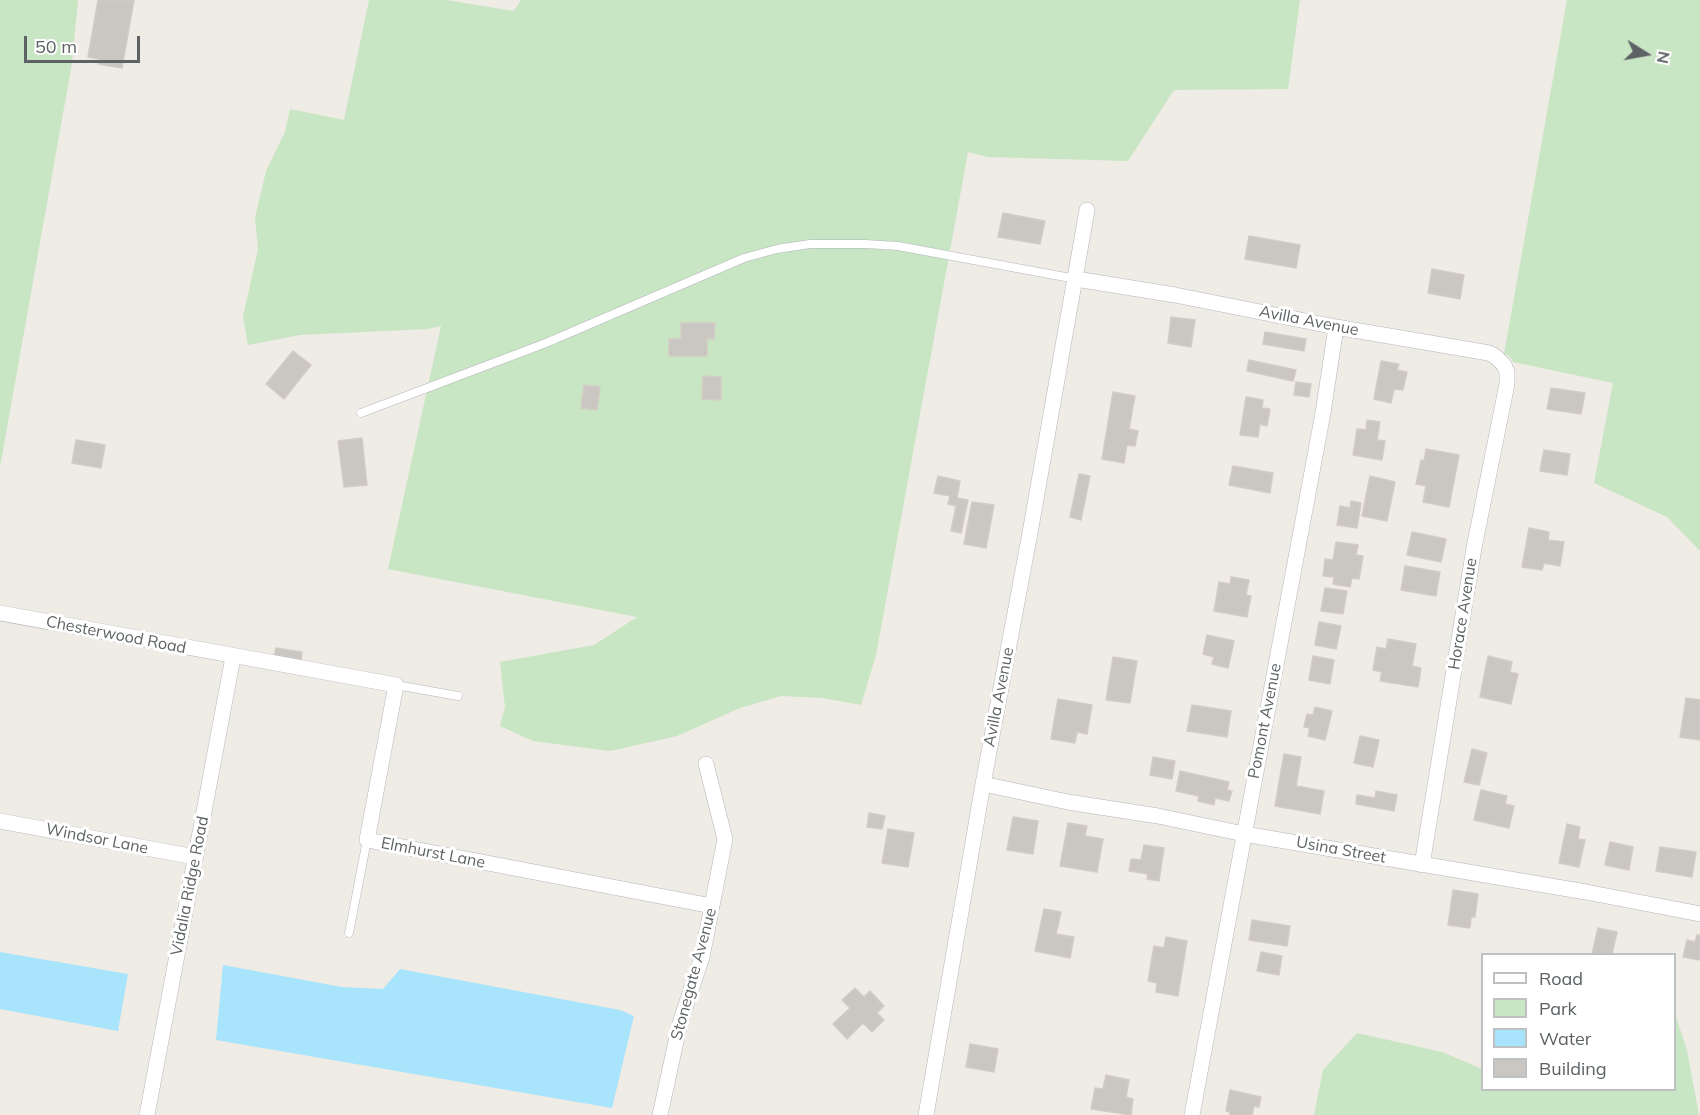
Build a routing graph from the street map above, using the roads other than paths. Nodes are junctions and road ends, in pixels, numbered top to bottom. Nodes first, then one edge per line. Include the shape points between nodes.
1 (1087, 210) dead end
2 (1076, 279) junction
3 (1336, 327) junction
4 (1504, 365) joint
5 (361, 413) dead end
6 (0, 613) edge
7 (233, 657) junction
8 (396, 686) junction
9 (458, 696) dead end
10 (706, 764) dead end
11 (983, 784) junction
12 (0, 821) edge
13 (1244, 834) junction
14 (367, 840) junction
15 (195, 857) junction
16 (1422, 865) junction
17 (712, 906) junction
18 (1700, 914) edge
19 (349, 933) dead end
20 (147, 1115) edge
21 (660, 1115) edge
22 (926, 1115) edge
23 (1192, 1115) edge

1 - 2 street, Avilla Avenue
2 - 3 street, Avilla Avenue
2 - 5 lane via 898,246 818,244 777,249 744,258 546,343
2 - 11 street, Avilla Avenue
3 - 4 street, Avilla Avenue via 1489,354
3 - 13 street, Pomont Avenue
4 - 16 street, Horace Avenue via 1507,384 1474,548
6 - 7 street, Chesterwood Road
7 - 8 street
7 - 15 street, Vidalia Ridge Road
8 - 9 lane
8 - 14 street, Elmhurst Lane
10 - 17 street, Stonegate Avenue via 725,839
11 - 13 street, Usina Street
11 - 22 street, Avilla Avenue
12 - 15 street, Windsor Lane
13 - 16 street, Usina Street
13 - 23 street, Pomont Avenue
14 - 17 street, Elmhurst Lane
14 - 19 lane
15 - 20 street, Vidalia Ridge Road
16 - 18 street, Usina Street
17 - 21 street, Stonegate Avenue

